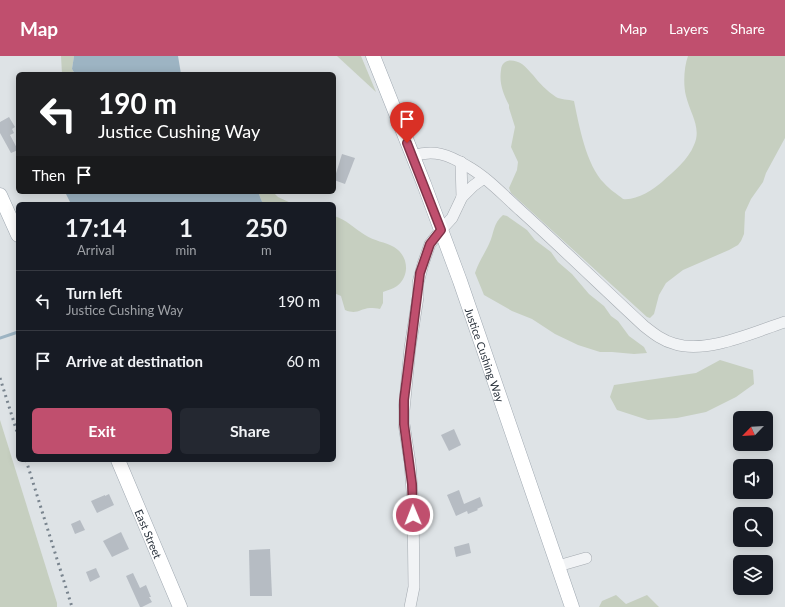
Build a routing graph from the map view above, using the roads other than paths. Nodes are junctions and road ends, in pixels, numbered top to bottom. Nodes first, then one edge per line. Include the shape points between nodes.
1 (373, 56) edge
2 (412, 156) junction
3 (461, 162) junction
4 (484, 178) junction
5 (0, 195) edge
6 (462, 197) junction
7 (441, 230) junction
8 (16, 231) edge
9 (785, 322) edge
10 (119, 462) edge
11 (586, 558) dead end
12 (558, 566) junction
13 (180, 607) edge
14 (410, 607) edge
15 (572, 607) edge

1 - 2 main road, Justice Cushing Way
2 - 3 street via 434,152
2 - 7 main road, Justice Cushing Way
3 - 4 street
3 - 6 street
4 - 6 street
4 - 9 street via 660,338 676,345 700,347
5 - 8 main road
6 - 7 street via 452,218
7 - 12 main road, Justice Cushing Way
7 - 14 street via 430,244 420,273 404,400 404,424 413,505 414,586
10 - 13 main road, East Street
11 - 12 street
12 - 15 main road, Justice Cushing Way

